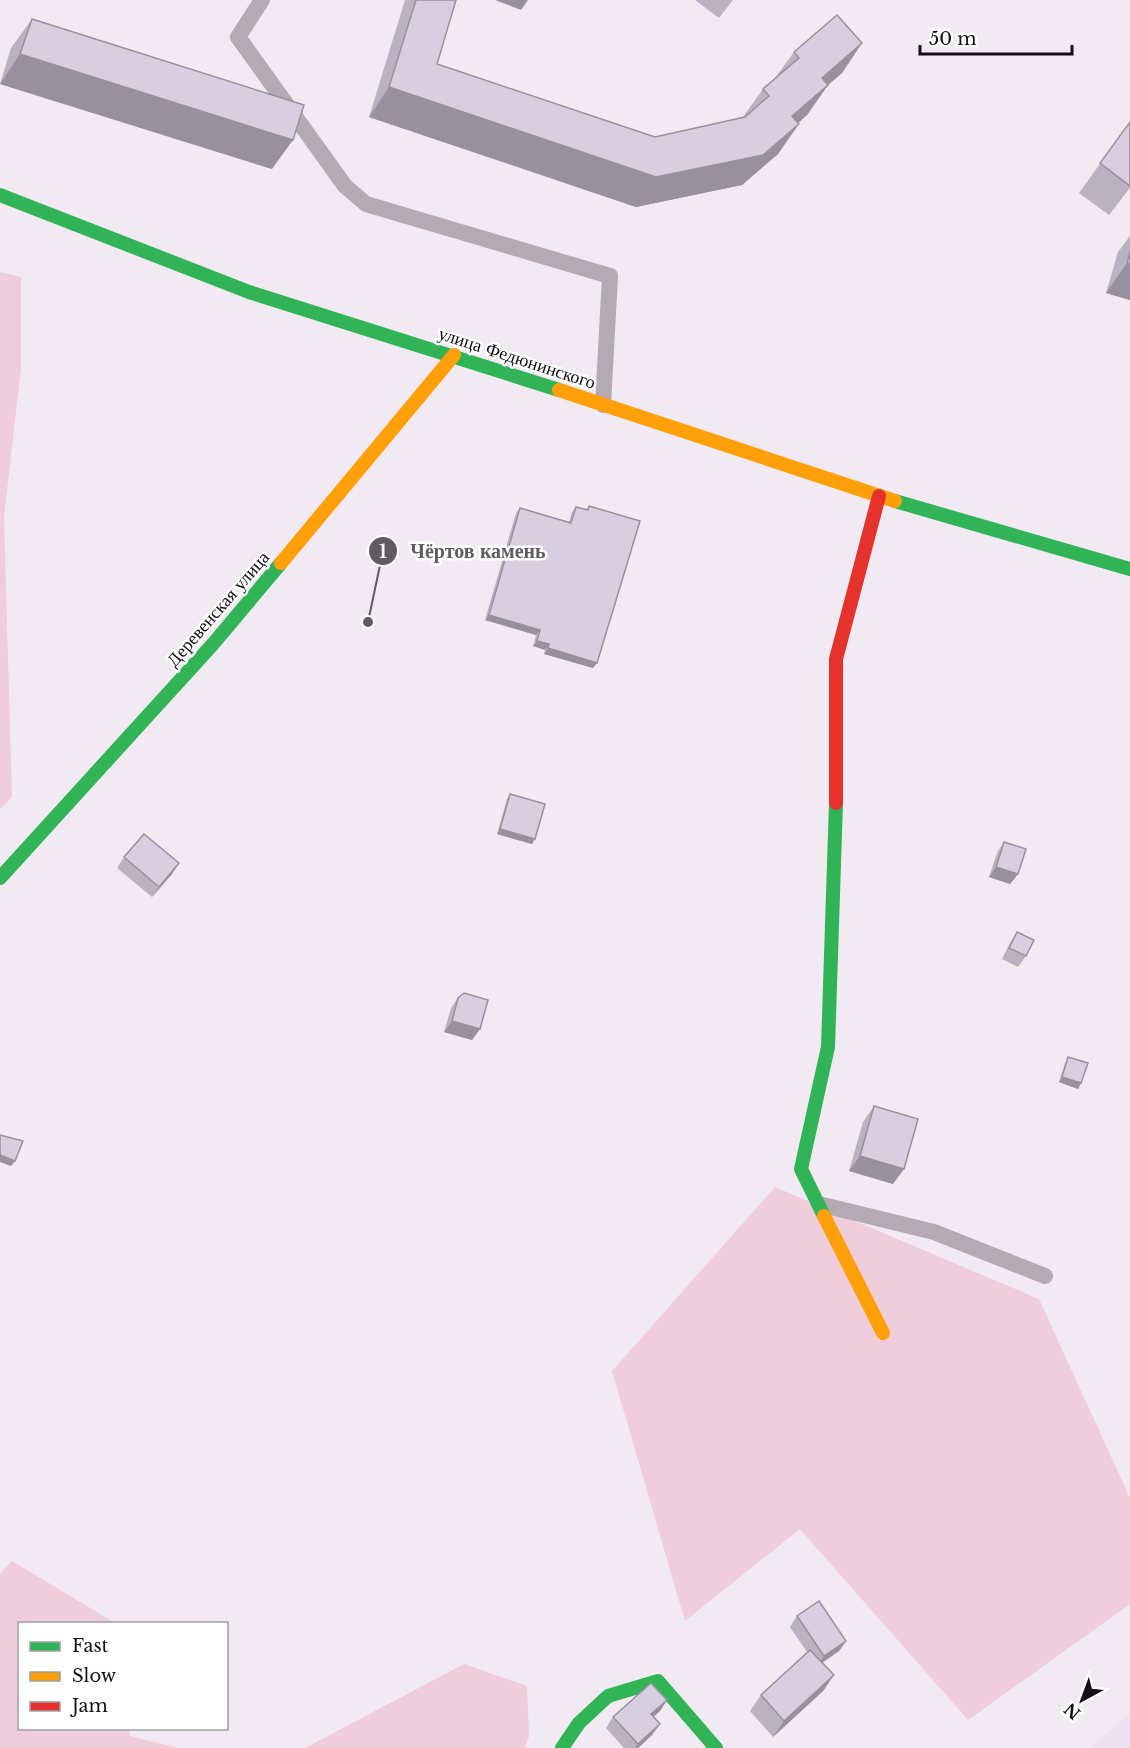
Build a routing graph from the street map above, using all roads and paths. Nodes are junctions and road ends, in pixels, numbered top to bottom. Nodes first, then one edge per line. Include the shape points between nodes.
1 (262, 0) edge
2 (0, 195) edge
3 (454, 355) junction
4 (603, 405) junction
5 (879, 496) junction
6 (1130, 569) edge
7 (0, 878) edge
8 (819, 1204) junction
9 (1045, 1276) dead end
10 (884, 1333) dead end
11 (562, 1748) edge
12 (716, 1748) edge

1 - 4 street via 238,37 345,186 366,204 610,276
2 - 3 street, улица Федюнинского via 249,292
3 - 4 street, улица Федюнинского
3 - 7 street, Деревенская улица via 213,644
4 - 5 street, улица Федюнинского
5 - 6 street, улица Федюнинского
5 - 8 street via 836,659 838,753 828,1047 801,1169
8 - 9 street via 934,1232
8 - 10 street
11 - 12 street via 579,1723 608,1696 658,1681

